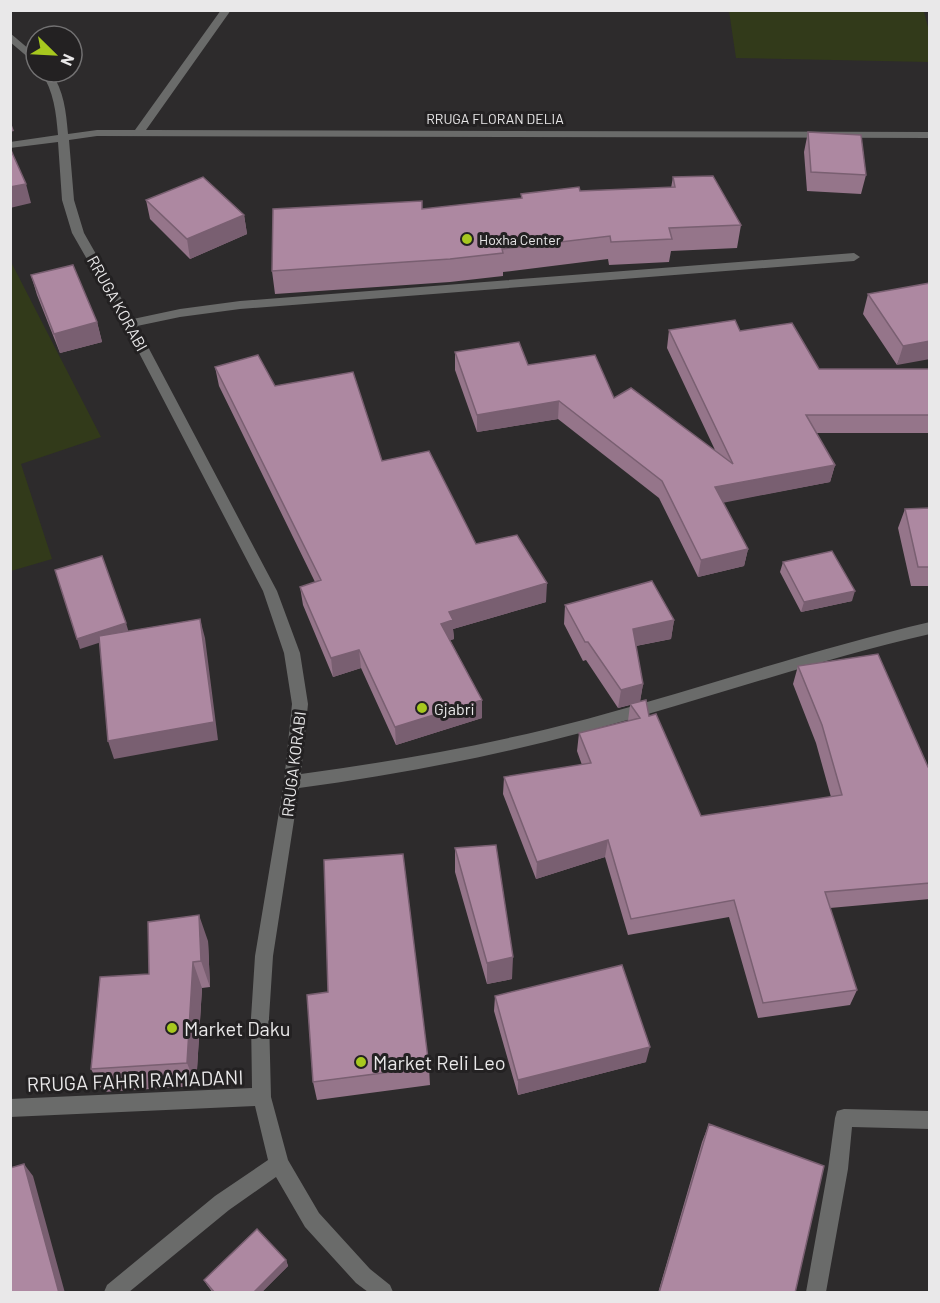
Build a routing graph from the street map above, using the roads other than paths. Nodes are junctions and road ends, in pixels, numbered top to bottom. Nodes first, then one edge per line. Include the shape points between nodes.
1 (226, 10) edge
2 (10, 36) edge
3 (24, 49) edge
4 (54, 84) edge
5 (139, 132) junction
6 (930, 135) edge
7 (62, 138) junction
8 (10, 145) edge
9 (854, 257) dead end
10 (130, 324) junction
11 (930, 628) edge
12 (292, 782) junction
13 (262, 1097) junction
14 (10, 1108) edge
15 (930, 1120) edge
16 (279, 1164) junction
17 (114, 1293) edge
18 (383, 1293) edge
19 (816, 1293) edge

1 - 5 street
2 - 3 street
4 - 7 street, RRUGA KORABI via 61,109
5 - 6 street, RRUGA FLORAN DELIA
5 - 7 street, RRUGA FLORAN DELIA
7 - 8 street, RRUGA FLORAN DELIA
7 - 10 street, RRUGA KORABI via 68,200 78,233
9 - 10 street via 240,305
10 - 12 street, RRUGA KORABI via 270,591 292,653 300,704
11 - 12 street via 877,639 489,750 384,771
12 - 13 street, RRUGA KORABI via 264,956 260,1018
13 - 14 street, RRUGA FAHRI RAMADANI
13 - 16 street, RRUGA KORABI
15 - 19 street via 844,1118
16 - 17 street via 222,1203
16 - 18 street, RRUGA KORABI via 312,1220

